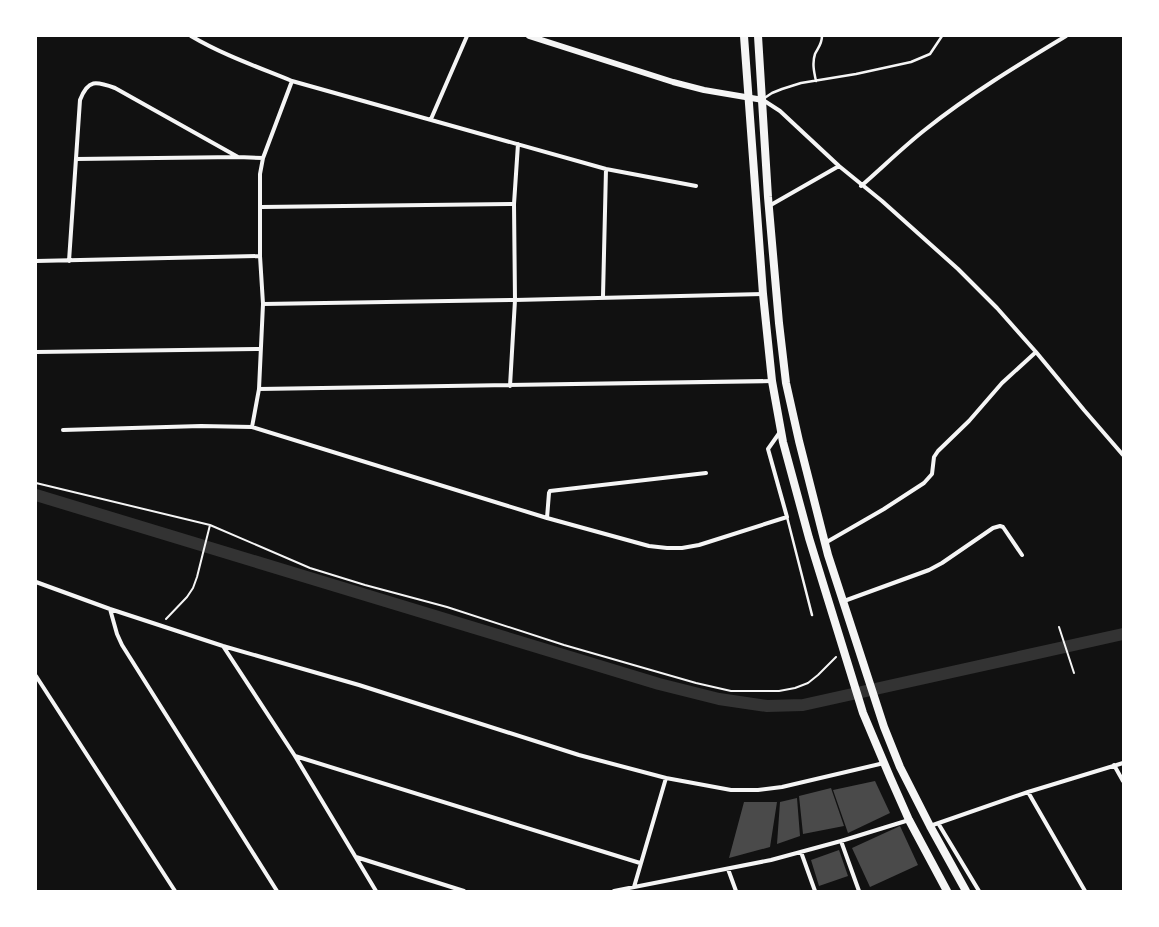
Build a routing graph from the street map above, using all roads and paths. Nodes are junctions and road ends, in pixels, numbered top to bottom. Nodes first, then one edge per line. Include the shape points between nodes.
1 (191, 36) edge
2 (467, 36) edge
3 (529, 36) edge
4 (744, 36) edge
5 (758, 36) edge
6 (822, 36) edge
7 (942, 36) edge
8 (1066, 36) edge
9 (816, 80) junction
10 (292, 81) junction
11 (748, 97) junction
12 (763, 100) junction
13 (431, 119) junction
14 (518, 144) junction
15 (238, 157) junction
16 (263, 158) junction
17 (76, 159) junction
18 (839, 166) junction
19 (606, 169) junction
20 (696, 186) dead end
21 (861, 186) junction
22 (514, 204) junction
23 (769, 206) junction
24 (261, 207) junction
25 (260, 256) junction
26 (36, 260) edge
27 (69, 261) junction
28 (763, 294) junction
29 (603, 296) junction
30 (515, 300) junction
31 (263, 304) junction
32 (260, 349) junction
33 (36, 352) edge
34 (1036, 352) junction
35 (772, 381) junction
36 (510, 386) junction
37 (258, 389) junction
38 (252, 427) junction
39 (63, 430) dead end
40 (781, 432) junction
41 (1123, 455) edge
42 (706, 473) dead end
43 (36, 483) edge
44 (787, 517) junction
45 (547, 518) junction
46 (210, 525) junction
47 (825, 543) junction
48 (1022, 555) dead end
49 (36, 582) edge
50 (844, 601) junction
51 (110, 609) junction
52 (812, 615) dead end
53 (159, 625) junction
54 (1059, 627) dead end
55 (223, 646) junction
56 (842, 649) junction
57 (1074, 673) dead end
58 (36, 676) edge
59 (295, 756) junction
60 (884, 763) junction
61 (1123, 763) edge
62 (1114, 765) junction
63 (666, 778) junction
64 (1123, 780) edge
65 (1028, 792) junction
66 (909, 820) junction
67 (938, 823) junction
68 (930, 826) junction
69 (841, 841) junction
70 (801, 852) junction
71 (356, 857) junction
72 (640, 863) junction
73 (728, 869) junction
74 (644, 886) junction
75 (634, 887) junction
76 (176, 891) edge
77 (277, 891) edge
78 (376, 891) edge
79 (464, 891) edge
80 (614, 891) edge
81 (646, 891) edge
82 (736, 891) edge
83 (815, 891) edge
84 (859, 891) edge
85 (947, 891) edge
86 (966, 891) edge
87 (979, 891) edge
88 (1085, 891) edge

1 - 10 street via 242,61
2 - 13 street
3 - 11 street via 673,82
4 - 11 highway
5 - 12 highway
6 - 9 lane via 813,66
7 - 9 lane via 930,54 912,62
8 - 21 street via 956,106 911,141
9 - 12 lane via 782,89
10 - 13 street
10 - 16 street
11 - 12 street
11 - 28 highway
12 - 18 street via 780,111
12 - 23 highway
13 - 14 street
14 - 19 street
14 - 22 street
15 - 16 street
15 - 17 street
15 - 17 street via 115,88 92,84 84,89 80,100
16 - 24 street via 260,174
17 - 27 street
18 - 21 street
18 - 23 street
19 - 20 street
19 - 29 street
21 - 34 street via 958,269
22 - 24 street
22 - 30 street
23 - 47 highway via 786,383
24 - 25 street
25 - 27 street
25 - 31 street
26 - 27 street
28 - 29 street
28 - 35 highway
29 - 30 street
30 - 31 street
30 - 36 street
31 - 32 street
32 - 33 street
32 - 37 street
34 - 41 street
34 - 47 street via 1002,383 969,421 938,450 934,457 932,474 924,483
35 - 36 street
35 - 40 highway
36 - 37 street
37 - 38 street
38 - 39 street
38 - 45 street
40 - 44 street via 768,449
40 - 56 highway
42 - 45 street via 550,491
43 - 46 path
44 - 45 street via 682,548 631,542
44 - 52 lane
46 - 53 path via 193,588
46 - 56 path via 317,570 447,607 564,645 731,691 779,691 795,688 808,683 822,672
47 - 50 highway
48 - 50 street via 1000,526 928,570
49 - 51 street
50 - 68 highway via 884,727 900,767
51 - 53 street
51 - 77 street via 122,645
53 - 55 street
54 - 57 path
55 - 59 street
55 - 63 street via 359,685 579,755
56 - 60 highway via 863,712
58 - 76 street
59 - 71 street
59 - 72 street
60 - 63 street via 782,787 758,790 731,790
60 - 66 highway
61 - 62 street
62 - 64 street
62 - 65 street
63 - 72 street
65 - 67 street
65 - 88 street
66 - 69 street
66 - 85 highway
67 - 68 street
67 - 87 street
68 - 86 highway
69 - 70 street
69 - 84 street
70 - 73 street
70 - 83 street
71 - 78 street
71 - 79 street
72 - 75 street
73 - 74 street
73 - 82 street
74 - 75 street
74 - 81 street
75 - 80 street

